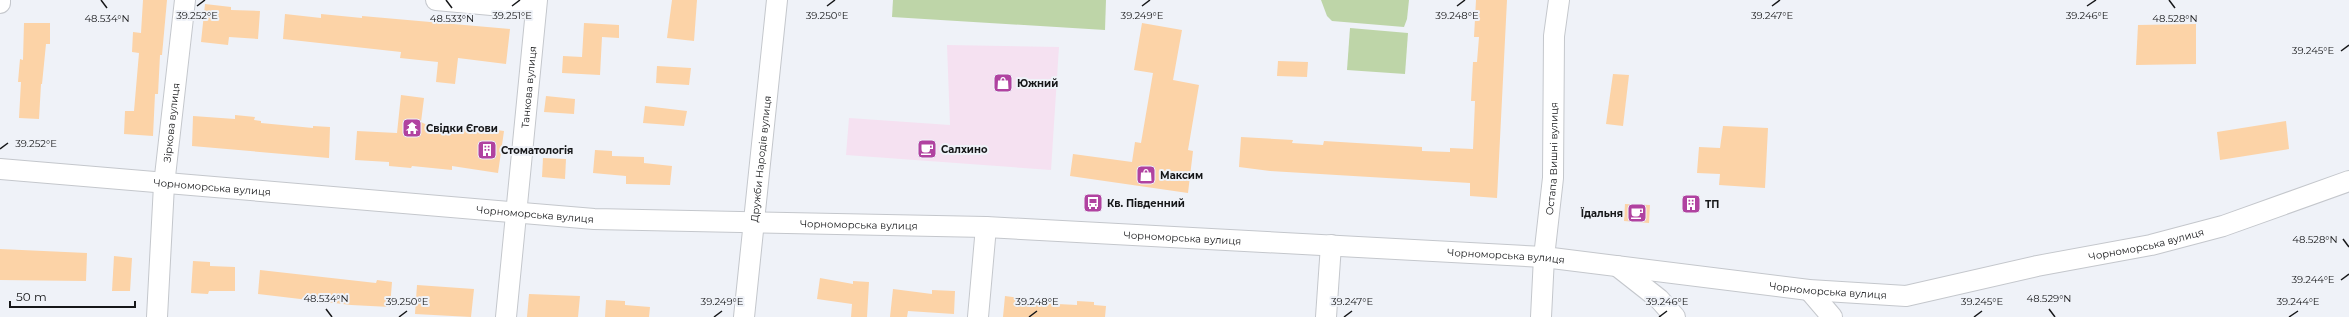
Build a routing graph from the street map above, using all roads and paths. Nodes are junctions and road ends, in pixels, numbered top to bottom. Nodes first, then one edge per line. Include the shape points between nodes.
1 (185, 0) edge
2 (436, 0) edge
3 (777, 0) edge
4 (1559, 0) edge
5 (536, 5) edge
6 (0, 169) edge
7 (2349, 181) edge
8 (164, 185) junction
9 (515, 213) junction
10 (754, 222) junction
11 (986, 227) junction
12 (1331, 245) junction
13 (1544, 257) junction
14 (1614, 264) junction
15 (1809, 290) junction
16 (157, 317) edge
17 (506, 317) edge
18 (744, 317) edge
19 (978, 317) edge
20 (1326, 317) edge
21 (1541, 317) edge
22 (1675, 317) edge
23 (1832, 317) edge

1 - 8 street, Зіркова вулиця
2 - 5 street
3 - 10 street, Дружби Народів вулиця
4 - 13 street, Остапа Вишні вулиця via 1554,36 1553,178
5 - 9 street, Танкова вулиця
6 - 8 street, Чорноморська вулиця
7 - 15 street, Чорноморська вулиця via 2223,226 2151,245 2037,266 1906,296
8 - 9 street, Чорноморська вулиця
8 - 16 street, Зіркова вулиця
9 - 10 street, Чорноморська вулиця via 594,219
9 - 17 street, Танкова вулиця
10 - 11 street, Чорноморська вулиця
10 - 18 street, Дружби Народів вулиця
11 - 12 street, Чорноморська вулиця
11 - 19 street
12 - 13 street, Чорноморська вулиця
12 - 20 street
13 - 14 street, Чорноморська вулиця
13 - 21 street, Остапа Вишні вулиця
14 - 15 street, Чорноморська вулиця
14 - 22 street via 1659,299
15 - 23 street

